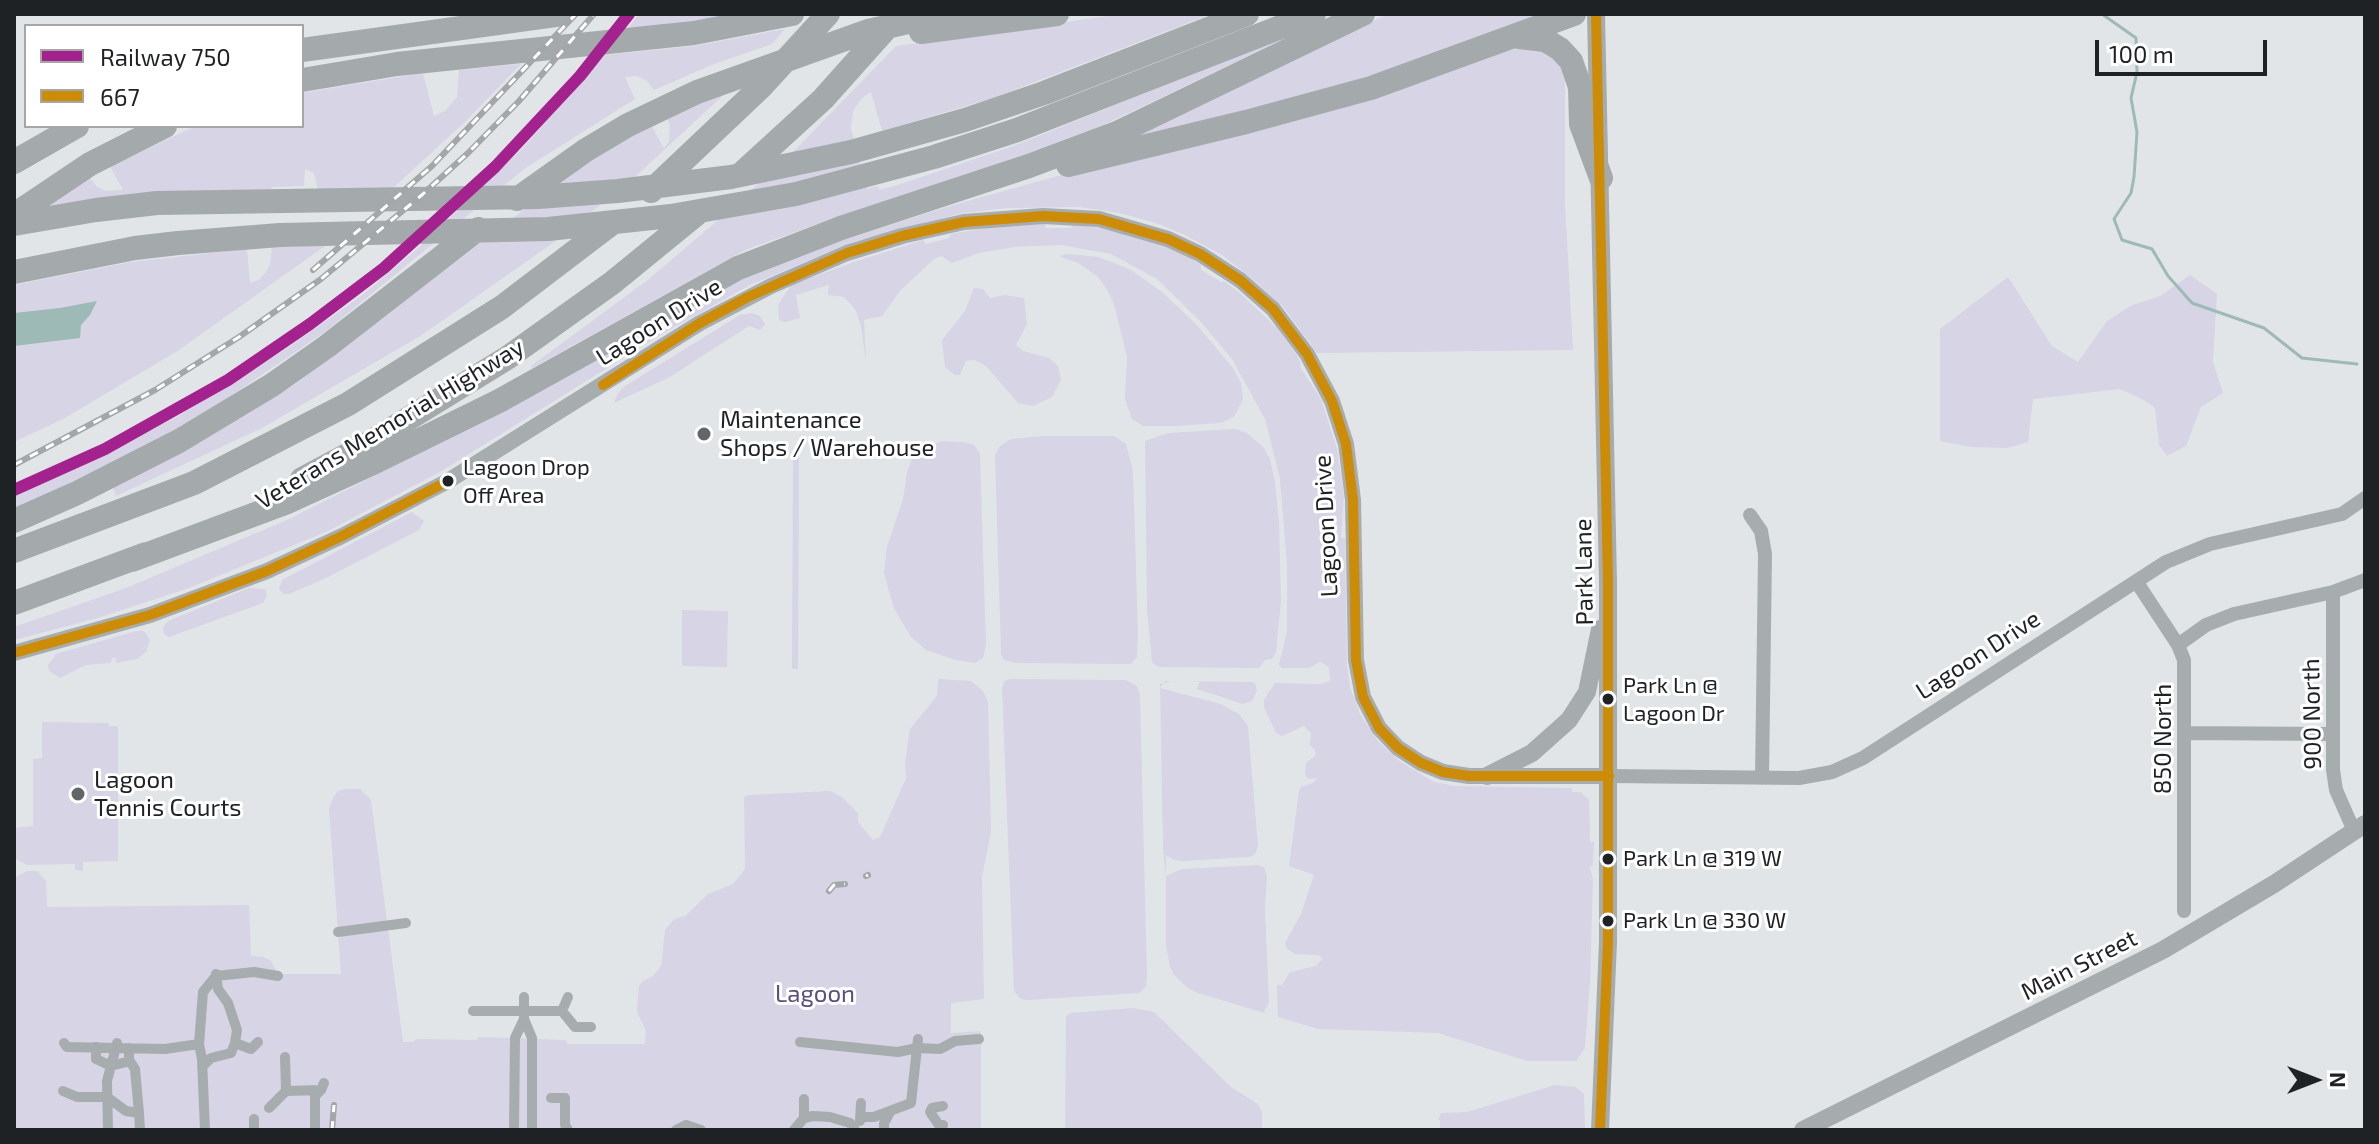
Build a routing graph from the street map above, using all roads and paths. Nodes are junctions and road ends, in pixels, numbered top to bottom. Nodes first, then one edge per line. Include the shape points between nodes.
1 (532, 14) edge
2 (563, 14) edge
3 (792, 14) edge
4 (828, 14) edge
5 (899, 14) edge
6 (1057, 14) edge
7 (1247, 14) edge
8 (1314, 14) edge
9 (1363, 14) edge
10 (1574, 14) edge
11 (1596, 14) edge
12 (937, 20) edge
13 (504, 23) junction
14 (1501, 41) junction
15 (304, 50) edge
16 (304, 80) edge
17 (74, 128) edge
18 (161, 128) edge
19 (14, 162) edge
20 (1601, 178) junction
21 (941, 196) junction
22 (14, 215) edge
23 (14, 224) edge
24 (14, 272) edge
25 (2365, 498) edge
26 (1750, 515) dead end
27 (14, 521) edge
28 (14, 551) edge
29 (132, 560) junction
30 (2365, 580) edge
31 (2136, 581) junction
32 (1608, 582) junction
33 (2333, 592) junction
34 (14, 603) edge
35 (2178, 645) junction
36 (14, 653) edge
37 (2185, 733) junction
38 (2333, 734) junction
39 (1487, 776) junction
40 (1609, 776) junction
41 (1762, 778) junction
42 (2360, 828) edge
43 (2184, 911) dead end
44 (406, 923) dead end
45 (338, 932) dead end
46 (216, 973) junction
47 (278, 976) dead end
48 (524, 997) dead end
49 (568, 997) dead end
50 (473, 1011) dead end
51 (562, 1011) junction
52 (524, 1015) junction
53 (591, 1027) dead end
54 (979, 1039) dead end
55 (258, 1042) dead end
56 (800, 1042) dead end
57 (64, 1043) dead end
58 (235, 1043) junction
59 (199, 1044) junction
60 (918, 1044) junction
61 (117, 1045) junction
62 (129, 1048) junction
63 (94, 1055) junction
64 (285, 1057) dead end
65 (130, 1061) junction
66 (111, 1066) junction
67 (202, 1067) junction
68 (63, 1091) dead end
69 (286, 1091) junction
70 (107, 1097) junction
71 (551, 1098) dead end
72 (804, 1099) dead end
73 (862, 1103) dead end
74 (911, 1103) junction
75 (943, 1106) dead end
76 (269, 1108) dead end
77 (890, 1112) junction
78 (930, 1112) junction
79 (139, 1113) junction
80 (865, 1117) junction
81 (804, 1118) junction
82 (943, 1125) dead end
83 (108, 1130) edge
84 (140, 1130) edge
85 (205, 1130) edge
86 (315, 1130) edge
87 (514, 1130) edge
88 (532, 1130) edge
89 (568, 1130) edge
90 (676, 1130) edge
91 (701, 1130) edge
92 (795, 1130) edge
93 (856, 1130) edge
94 (884, 1130) edge
95 (1600, 1130) edge
96 (1803, 1130) edge

1 - 13 highway
2 - 13 highway
3 - 16 highway via 674,36 429,60
4 - 28 highway, Veterans Memorial Highway via 762,86 635,205 502,307 348,404 194,483
5 - 29 highway, Veterans Memorial Highway via 823,99 684,225 507,358 364,446 244,511
6 - 12 highway
7 - 23 highway via 1018,102 879,145 731,177 510,198 157,203
8 - 24 highway via 1027,126 885,171 754,202 590,225 253,237 135,248
9 - 21 highway via 1117,133
10 - 14 highway
11 - 20 main road, Park Lane
12 - 27 highway via 868,31 706,88 628,125 535,185 272,385 179,441
13 - 15 highway
14 - 20 highway via 1536,37 1566,55 1578,78 1581,124
14 - 21 highway via 1371,88
17 - 19 highway
18 - 22 highway via 71,175
20 - 32 main road, Park Lane
21 - 29 highway via 738,268 499,401 375,462 285,503
25 - 31 street, Lagoon Drive via 2342,514 2210,544
26 - 41 street via 1761,531 1765,554
29 - 34 highway, Veterans Memorial Highway
30 - 33 street
31 - 35 street, 850 North
31 - 41 street, Lagoon Drive via 1855,762 1815,776
32 - 39 main road via 1592,676 1579,708 1546,743
32 - 40 main road, Park Lane
33 - 35 street via 2234,614
33 - 38 street, 900 North
35 - 37 street, 850 North via 2185,674
36 - 39 street, Lagoon Drive via 150,615 342,536 448,481 711,316 847,253 964,222 1043,216 1099,219 1168,239 1213,262 1273,309 1307,354 1332,401 1346,444 1353,500 1356,660 1363,697 1379,728 1421,763 1443,772
37 - 38 street
37 - 43 street, 850 North
38 - 42 street, 900 North via 2336,790
39 - 40 street, Lagoon Drive
40 - 41 street, Lagoon Drive
40 - 95 main road, Park Lane
42 - 96 main road, Main Street via 2163,950
44 - 45 street
46 - 47 street
46 - 58 street via 237,1030
46 - 59 street via 203,992
48 - 52 street
49 - 51 street
50 - 52 street
51 - 52 street
51 - 53 street via 575,1027
52 - 87 street via 515,1038
52 - 88 street via 532,1038
54 - 60 street via 955,1041 940,1049
55 - 58 street via 251,1049
56 - 60 street via 840,1041 898,1052
57 - 63 street
58 - 67 street via 231,1053 211,1058
59 - 62 street
59 - 67 street
60 - 74 street
61 - 62 street
61 - 63 street
61 - 66 street
62 - 65 street
63 - 66 street
64 - 69 street
65 - 66 street
65 - 79 street
66 - 70 street
67 - 85 street
68 - 70 street via 77,1097
69 - 76 street
69 - 86 street via 323,1086 315,1096
70 - 79 street via 126,1111
70 - 83 street
71 - 89 street via 565,1098
72 - 81 street
73 - 80 street
74 - 77 street
74 - 78 street
75 - 78 street
77 - 80 street
77 - 94 street
78 - 82 street
79 - 84 street
80 - 93 street
81 - 92 street
81 - 93 street via 830,1117
90 - 91 street via 686,1125

